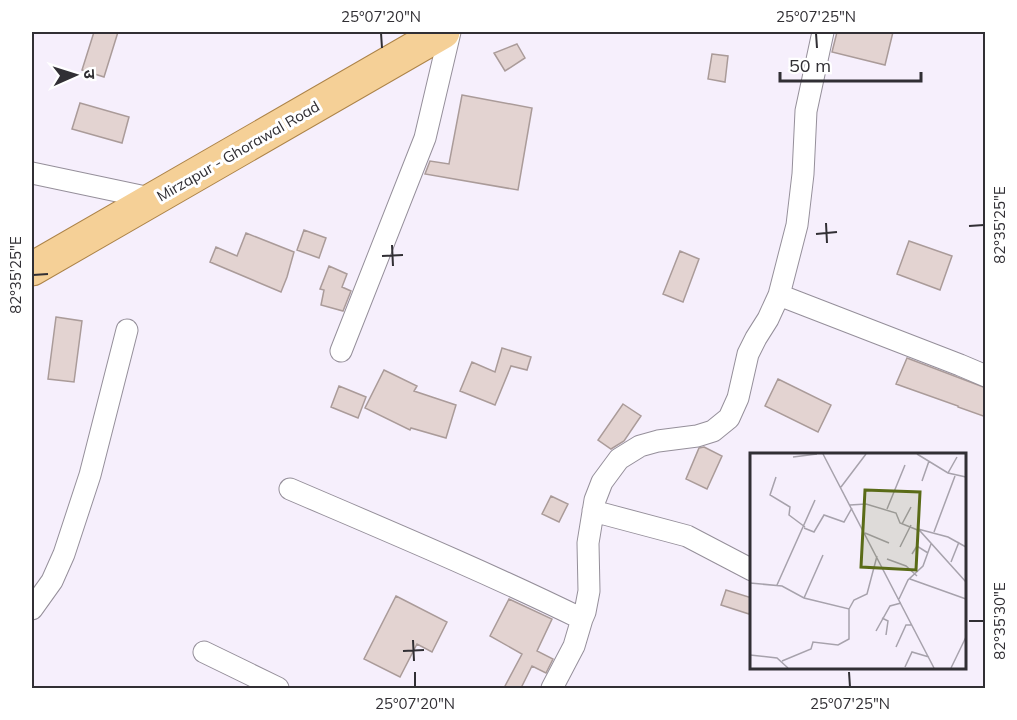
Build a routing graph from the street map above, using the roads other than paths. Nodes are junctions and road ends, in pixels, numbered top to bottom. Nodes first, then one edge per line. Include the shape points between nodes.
1 (443, 32) edge
2 (450, 32) edge
3 (823, 32) edge
4 (32, 173) edge
5 (155, 199) junction
6 (32, 269) edge
7 (779, 295) junction
8 (127, 330) dead end
9 (340, 351) dead end
10 (986, 376) edge
11 (290, 489) dead end
12 (593, 511) junction
13 (750, 569) edge
14 (32, 609) edge
15 (582, 619) junction
16 (204, 652) dead end
17 (278, 688) edge
18 (552, 688) edge

1 - 5 main road, Mirzapur - Ghorawal Road
2 - 9 street via 425,138
3 - 7 street via 806,111 796,225
4 - 5 street
5 - 6 main road, Mirzapur - Ghorawal Road
7 - 10 street
7 - 12 street via 748,354 729,418 713,431 658,441 626,453 602,482
8 - 14 street via 90,475 64,554 52,581
11 - 15 street via 516,586
12 - 13 street via 687,536
12 - 15 street via 588,543 589,591
15 - 18 street via 574,645
16 - 17 street

